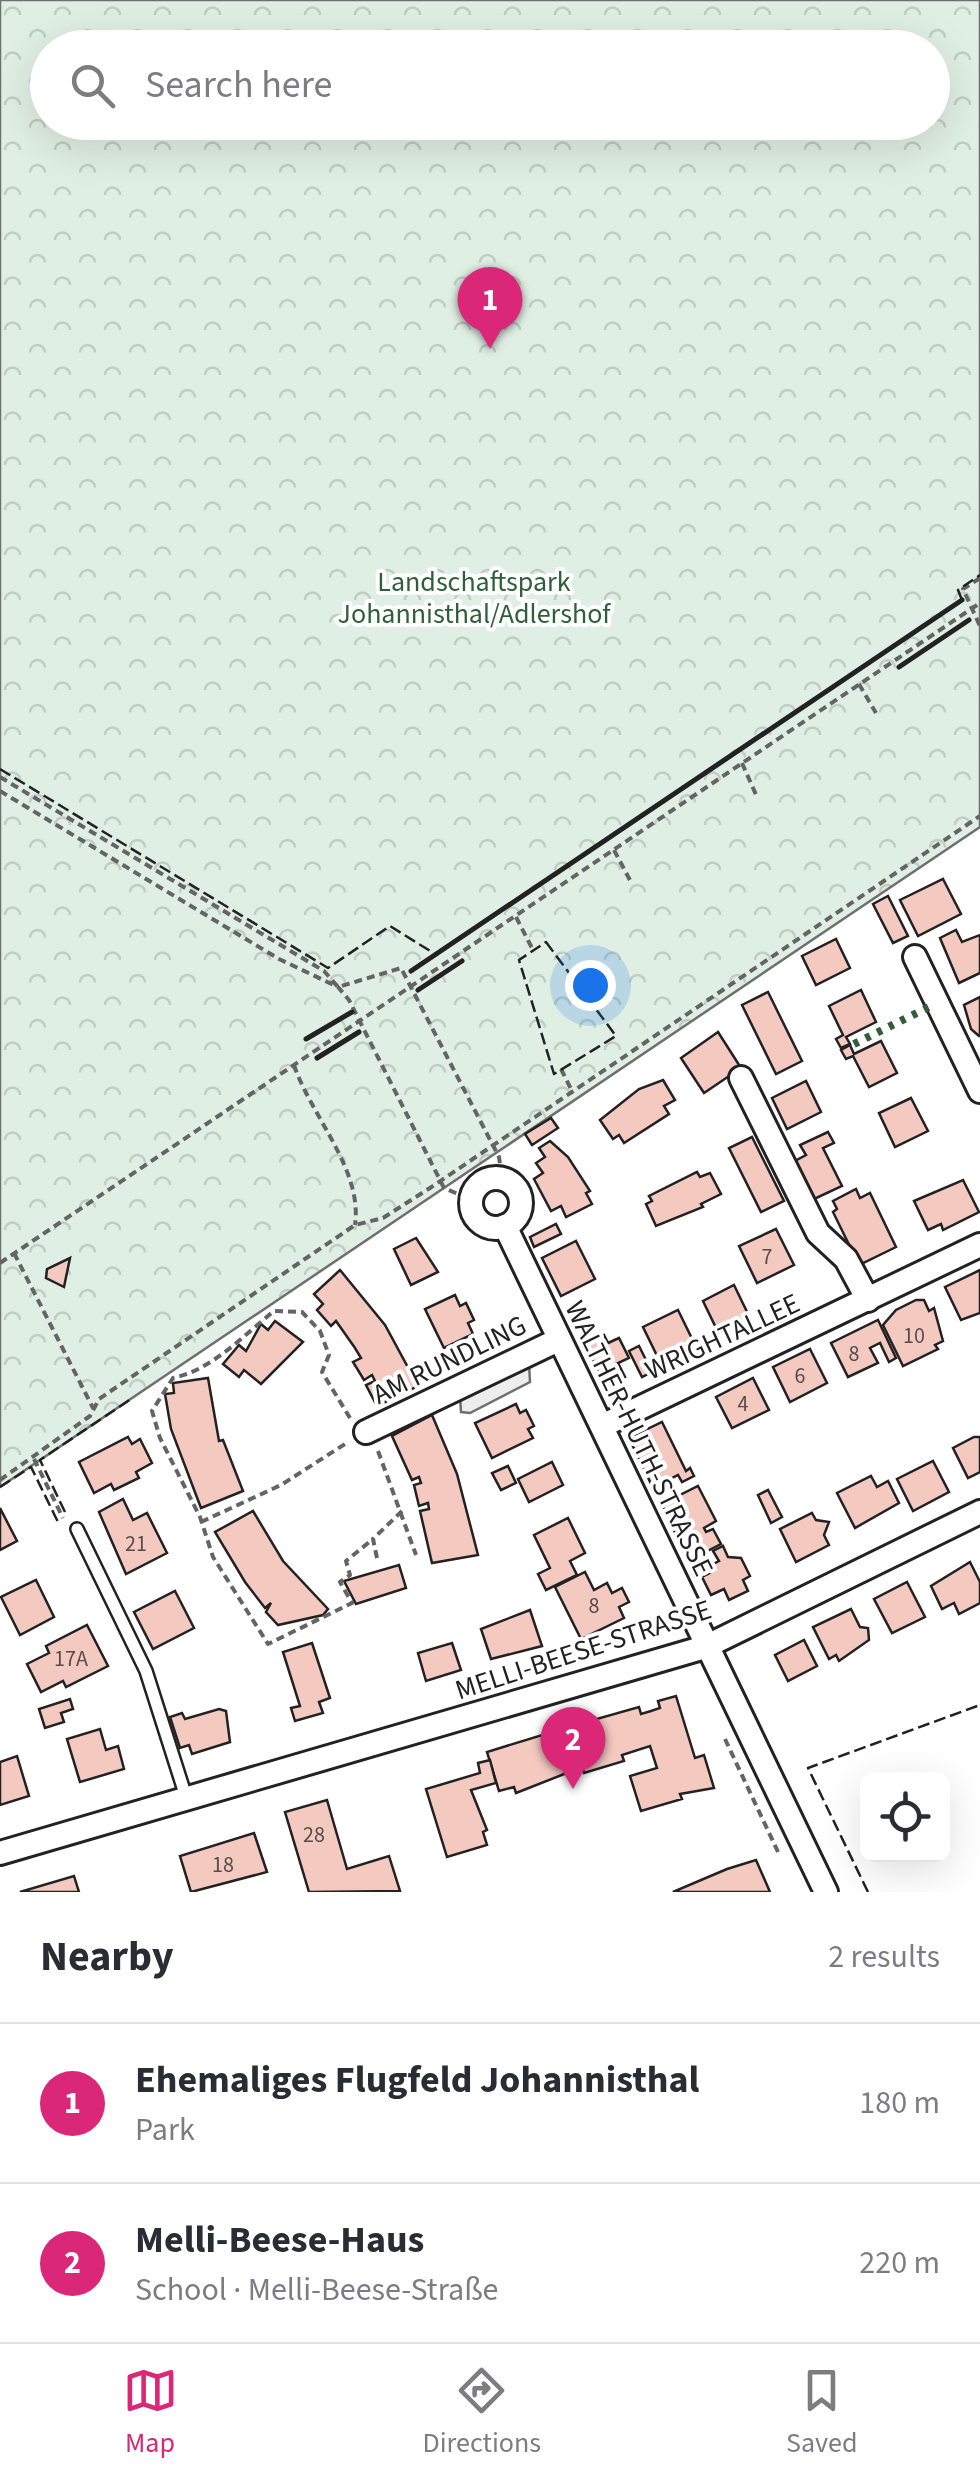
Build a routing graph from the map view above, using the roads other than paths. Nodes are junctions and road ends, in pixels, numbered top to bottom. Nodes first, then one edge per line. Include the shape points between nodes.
1 (915, 957) dead end
2 (741, 1078) dead end
3 (980, 1091) edge
4 (506, 1226) junction
5 (980, 1245) edge
6 (868, 1300) junction
7 (558, 1340) junction
8 (602, 1426) junction
9 (366, 1432) road end
10 (980, 1512) edge
11 (77, 1529) road end
12 (705, 1646) junction
13 (187, 1800) junction
14 (0, 1853) edge
15 (826, 1892) edge

1 - 3 street
2 - 6 street via 818,1233 846,1259
4 - 4 street, WALTHER-HUTH-STRASSE via 481,1222 472,1200 486,1180 516,1187 518,1216
4 - 7 street, WALTHER-HUTH-STRASSE
5 - 6 street, WRIGHTALLEE
6 - 8 street, WRIGHTALLEE
7 - 8 street, WALTHER-HUTH-STRASSE
7 - 9 street, AM RUNDLING
8 - 12 street, WALTHER-HUTH-STRASSE
10 - 12 street, MELLI-BEESE-STRASSE
11 - 13 lane via 146,1670
12 - 13 street, MELLI-BEESE-STRASSE
12 - 15 street, WALTHER-HUTH-STRASSE
13 - 14 street, MELLI-BEESE-STRASSE

